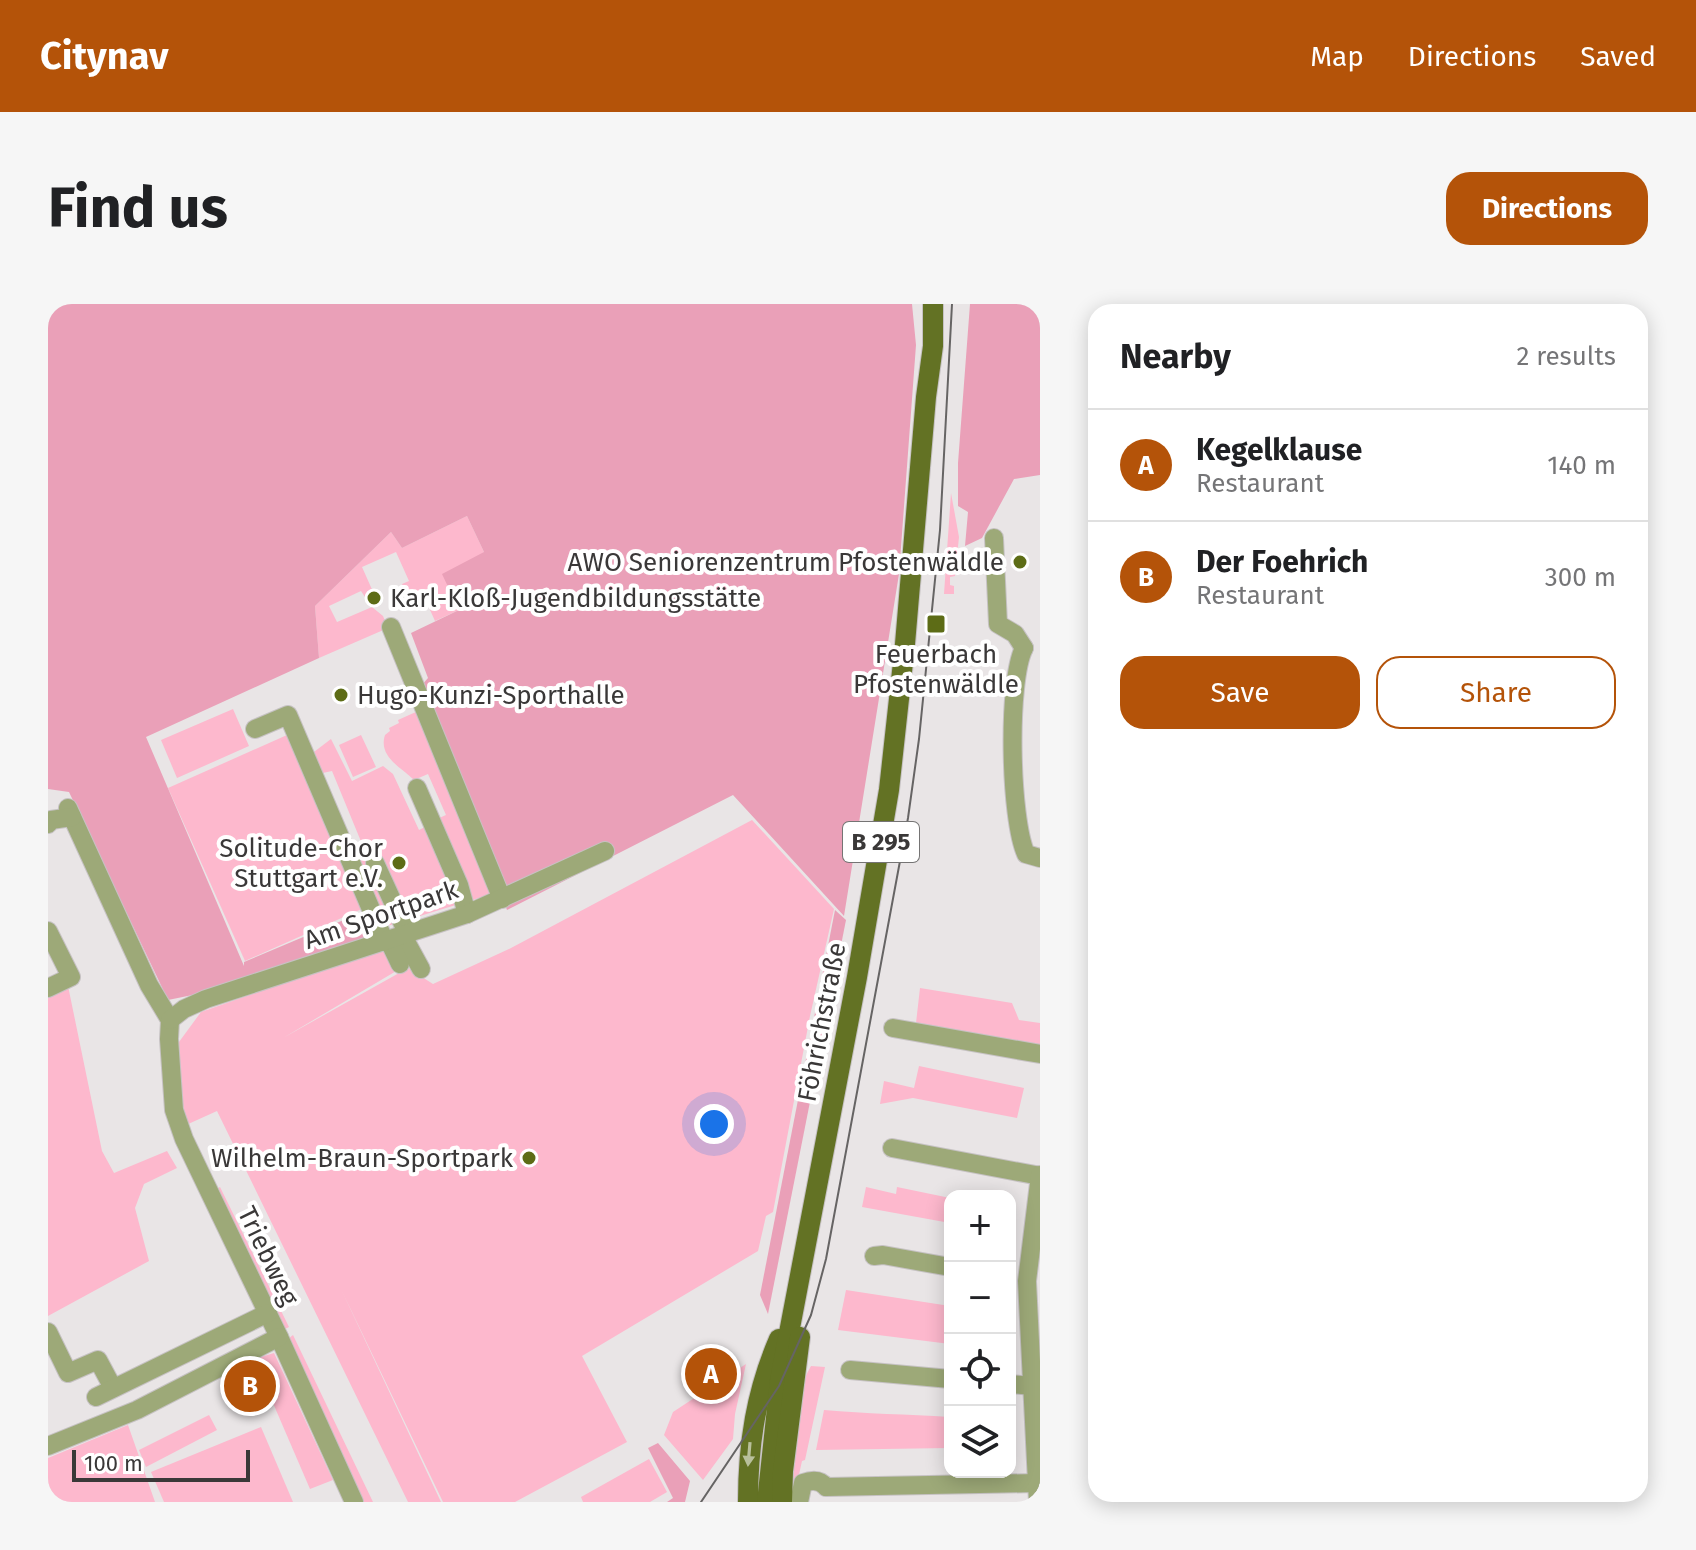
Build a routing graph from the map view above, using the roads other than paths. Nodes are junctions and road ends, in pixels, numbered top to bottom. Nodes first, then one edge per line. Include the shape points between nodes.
1 (922, 304) edge
2 (933, 304) edge
3 (926, 397) junction
4 (994, 538) dead end
5 (391, 627) dead end
6 (1032, 647) edge
7 (255, 729) dead end
8 (417, 788) dead end
9 (48, 824) edge
10 (605, 851) dead end
11 (1040, 858) edge
12 (375, 863) dead end
13 (502, 899) junction
14 (467, 914) junction
15 (48, 931) edge
16 (396, 938) junction
17 (400, 964) dead end
18 (421, 969) dead end
19 (48, 988) edge
20 (170, 1020) junction
21 (893, 1028) dead end
22 (1040, 1054) edge
23 (892, 1148) dead end
24 (1040, 1175) edge
25 (874, 1256) dead end
26 (944, 1266) edge
27 (799, 1278) junction
28 (1018, 1280) edge
29 (794, 1306) junction
30 (268, 1313) junction
31 (204, 1320) dead end
32 (48, 1332) edge
33 (279, 1337) junction
34 (211, 1339) junction
35 (850, 1370) dead end
36 (944, 1378) edge
37 (1016, 1385) edge
38 (1032, 1386) junction
39 (48, 1446) edge
40 (1037, 1493) edge
41 (354, 1502) edge
42 (748, 1502) edge
43 (767, 1502) edge
44 (782, 1502) edge
45 (799, 1502) edge

1 - 3 main road, B 295
2 - 3 main road, B 295
3 - 27 main road, Föhrichstraße / B 295 via 889,790
4 - 6 street via 998,624
5 - 13 street
6 - 11 street via 1018,664 1015,796 1019,839 1026,854
7 - 16 street via 288,715
8 - 14 street
9 - 20 street via 70,812
10 - 13 street, Am Sportpark
12 - 16 street
13 - 14 street, Am Sportpark
14 - 16 street, Am Sportpark
15 - 19 street via 71,977
16 - 17 street
16 - 18 street
16 - 20 street, Am Sportpark via 206,999
20 - 30 street, Triebweg via 174,1110
21 - 22 street
23 - 24 street
24 - 28 street
25 - 26 street
27 - 29 main road, Föhrichstraße / B 295
27 - 44 main road via 804,1312
28 - 38 street
29 -> 42 main road via 756,1406
29 - 43 main road, Föhrichstraße / B 295
30 - 33 street, Triebweg
30 - 34 street
31 - 34 street
32 - 34 street via 68,1373 98,1360 104,1392
33 - 39 street via 137,1410
33 - 41 street, Triebweg
35 - 36 street
37 - 38 street
38 - 40 street
40 - 45 street via 826,1487 809,1481 803,1483

